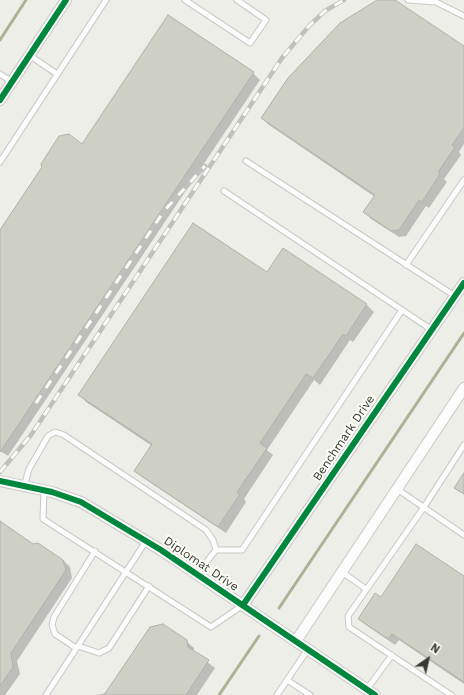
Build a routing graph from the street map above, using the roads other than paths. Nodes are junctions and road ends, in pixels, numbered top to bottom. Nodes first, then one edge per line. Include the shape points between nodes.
1 (66, 0) edge
2 (106, 0) edge
3 (185, 0) edge
4 (237, 0) edge
5 (408, 0) edge
6 (464, 16) edge
7 (29, 55) junction
8 (0, 74) edge
9 (57, 74) junction
10 (12, 82) junction
11 (0, 100) edge
12 (246, 161) dead end
13 (0, 162) edge
14 (464, 180) edge
15 (224, 191) dead end
16 (406, 265) junction
17 (464, 283) edge
18 (455, 296) junction
19 (402, 310) junction
20 (432, 330) junction
21 (464, 388) edge
22 (464, 445) edge
23 (0, 481) edge
24 (24, 487) junction
25 (396, 489) junction
26 (44, 491) junction
27 (424, 507) junction
28 (464, 535) edge
29 (146, 541) junction
30 (216, 550) junction
31 (95, 551) junction
32 (126, 571) junction
33 (342, 572) junction
34 (197, 574) junction
35 (149, 586) junction
36 (366, 589) junction
37 (243, 605) junction
38 (296, 641) junction
39 (77, 647) junction
40 (308, 649) junction
41 (392, 655) junction
42 (287, 680) junction
43 (371, 692) edge
44 (46, 695) edge
45 (277, 695) edge
46 (310, 695) edge
47 (451, 695) edge

1 - 7 street
2 - 9 lane
3 - 4 lane via 250,43 266,20
5 - 6 lane via 436,2
7 - 9 lane
7 - 10 street
8 - 10 lane
9 - 13 lane
10 - 11 street
12 - 16 lane
14 - 16 lane
15 - 19 lane
16 - 18 lane
17 - 18 street, Benchmark Drive
18 - 20 street, Benchmark Drive
19 - 20 lane
19 - 30 lane via 242,550
20 - 37 street, Benchmark Drive
21 - 25 street
22 - 27 lane
23 - 24 street, Diplomat Drive
24 - 26 street, Diplomat Drive
24 - 30 lane via 29,468 48,436 55,432 64,435 206,530
25 - 27 lane
25 - 33 street
26 - 29 street, Diplomat Drive via 81,502
26 - 31 lane via 43,519
27 - 28 lane
27 - 36 lane
29 - 32 lane
29 - 34 street, Diplomat Drive
30 - 34 lane
31 - 32 lane
31 - 39 lane via 54,617 52,625 55,634
32 - 35 lane
32 - 39 lane
33 - 36 lane
33 - 38 street
34 - 37 street, Diplomat Drive
35 - 37 lane via 211,627
35 - 39 lane via 109,648 99,654
36 - 41 lane via 348,616 349,626
37 - 38 street, Diplomat Drive
38 - 40 street, Diplomat Drive
39 - 44 lane
40 - 42 lane
40 - 43 street, Diplomat Drive
41 - 43 lane
41 - 47 lane
42 - 45 lane
42 - 46 lane

